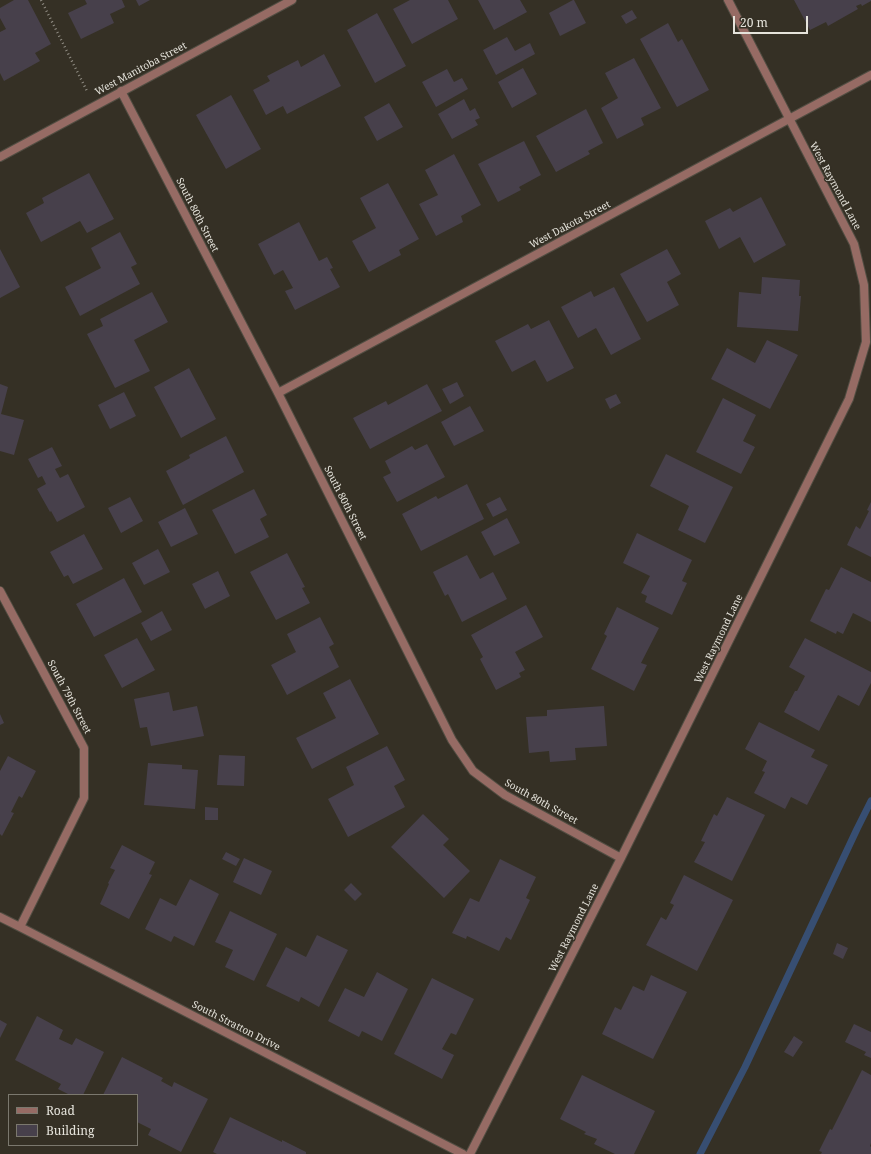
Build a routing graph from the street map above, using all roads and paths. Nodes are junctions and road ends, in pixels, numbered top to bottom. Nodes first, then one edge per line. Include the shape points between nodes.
1 (40, 0) edge
2 (292, 0) edge
3 (728, 0) edge
4 (871, 75) edge
5 (121, 91) junction
6 (94, 106) junction
7 (789, 119) junction
8 (0, 157) edge
9 (278, 393) junction
10 (0, 591) edge
11 (621, 858) junction
12 (0, 917) edge
13 (20, 927) junction
14 (463, 1154) edge
15 (470, 1154) edge

1 - 6 path
2 - 5 street, West Manitoba Street
3 - 7 street, West Raymond Lane
4 - 7 street, West Dakota Street
5 - 6 street, West Manitoba Street
5 - 9 street, South 80th Street
6 - 8 street, West Manitoba Street
7 - 9 street, West Dakota Street
7 - 11 street, West Raymond Lane via 854,244 864,285 866,342 849,399
9 - 11 street, South 80th Street via 452,740 473,771 505,795
10 - 13 street, South 79th Street via 84,748 84,798
11 - 15 street, West Raymond Lane
12 - 13 street, South Stratton Drive
13 - 14 street, South Stratton Drive

